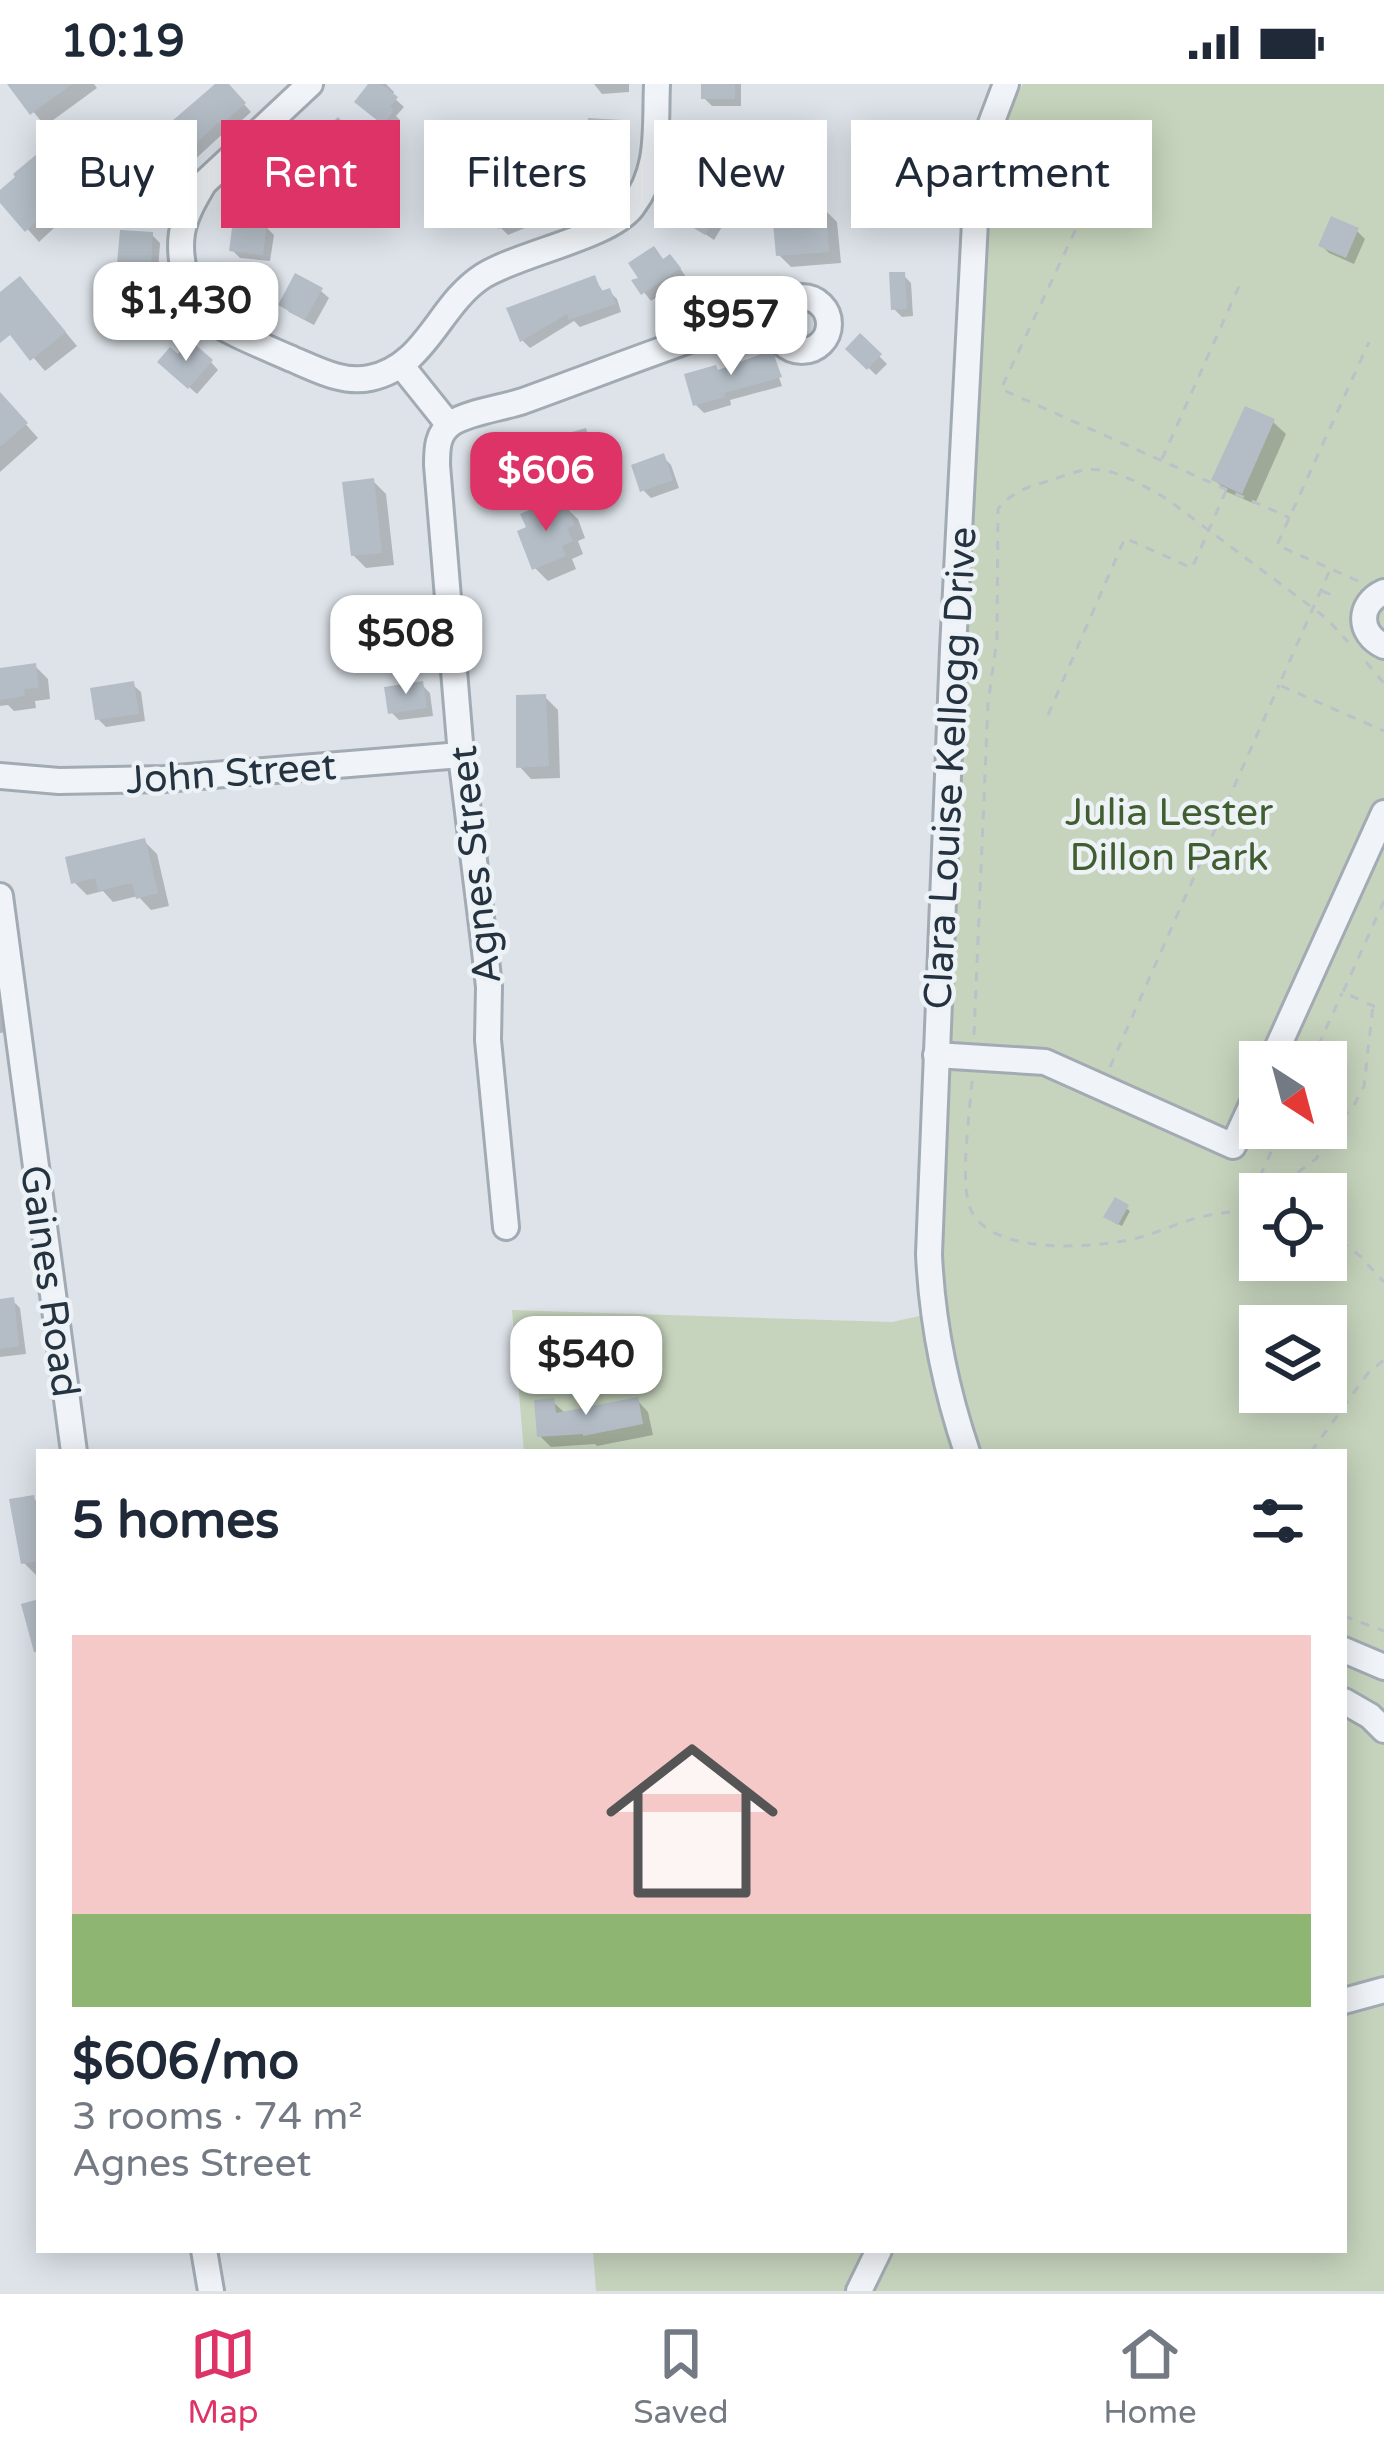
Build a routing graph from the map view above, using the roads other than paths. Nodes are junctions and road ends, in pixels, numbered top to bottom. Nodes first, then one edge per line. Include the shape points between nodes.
1 (310, 84) edge
2 (657, 84) edge
3 (1006, 84) edge
4 (779, 308) dead end
5 (401, 365) junction
6 (449, 425) junction
7 (1374, 588) edge
8 (1374, 653) edge
9 (461, 755) junction
10 (0, 776) edge
11 (1384, 813) edge
12 (0, 896) edge
13 (1281, 1041) edge
14 (936, 1055) junction
15 (1239, 1133) edge
16 (506, 1227) dead end
17 (958, 1448) edge
18 (74, 1449) edge
19 (1347, 1651) edge
20 (1384, 1667) edge
21 (1347, 1703) edge
22 (1384, 1730) edge
23 (1384, 1990) edge
24 (1347, 2001) edge
25 (205, 2253) edge
26 (878, 2253) edge
27 (211, 2291) edge
28 (859, 2291) edge

1 - 5 street via 192,202 182,232 188,284 209,318 328,374 367,380
2 - 5 street via 656,156 628,212 485,275 458,295
3 - 14 street, Clara Louise Kellogg Drive via 977,183
4 - 6 street
5 - 6 street
6 - 9 street, Agnes Street via 437,465
7 - 8 street via 1363,621
9 - 10 street, John Street via 164,779
9 - 16 street, Agnes Street
11 - 13 street
12 - 18 street, Gaines Road
14 - 15 street via 1045,1062 1233,1146
14 - 17 street, Clara Louise Kellogg Drive via 932,1310
19 - 20 street
21 - 22 street
23 - 24 street
25 - 27 street
26 - 28 street

